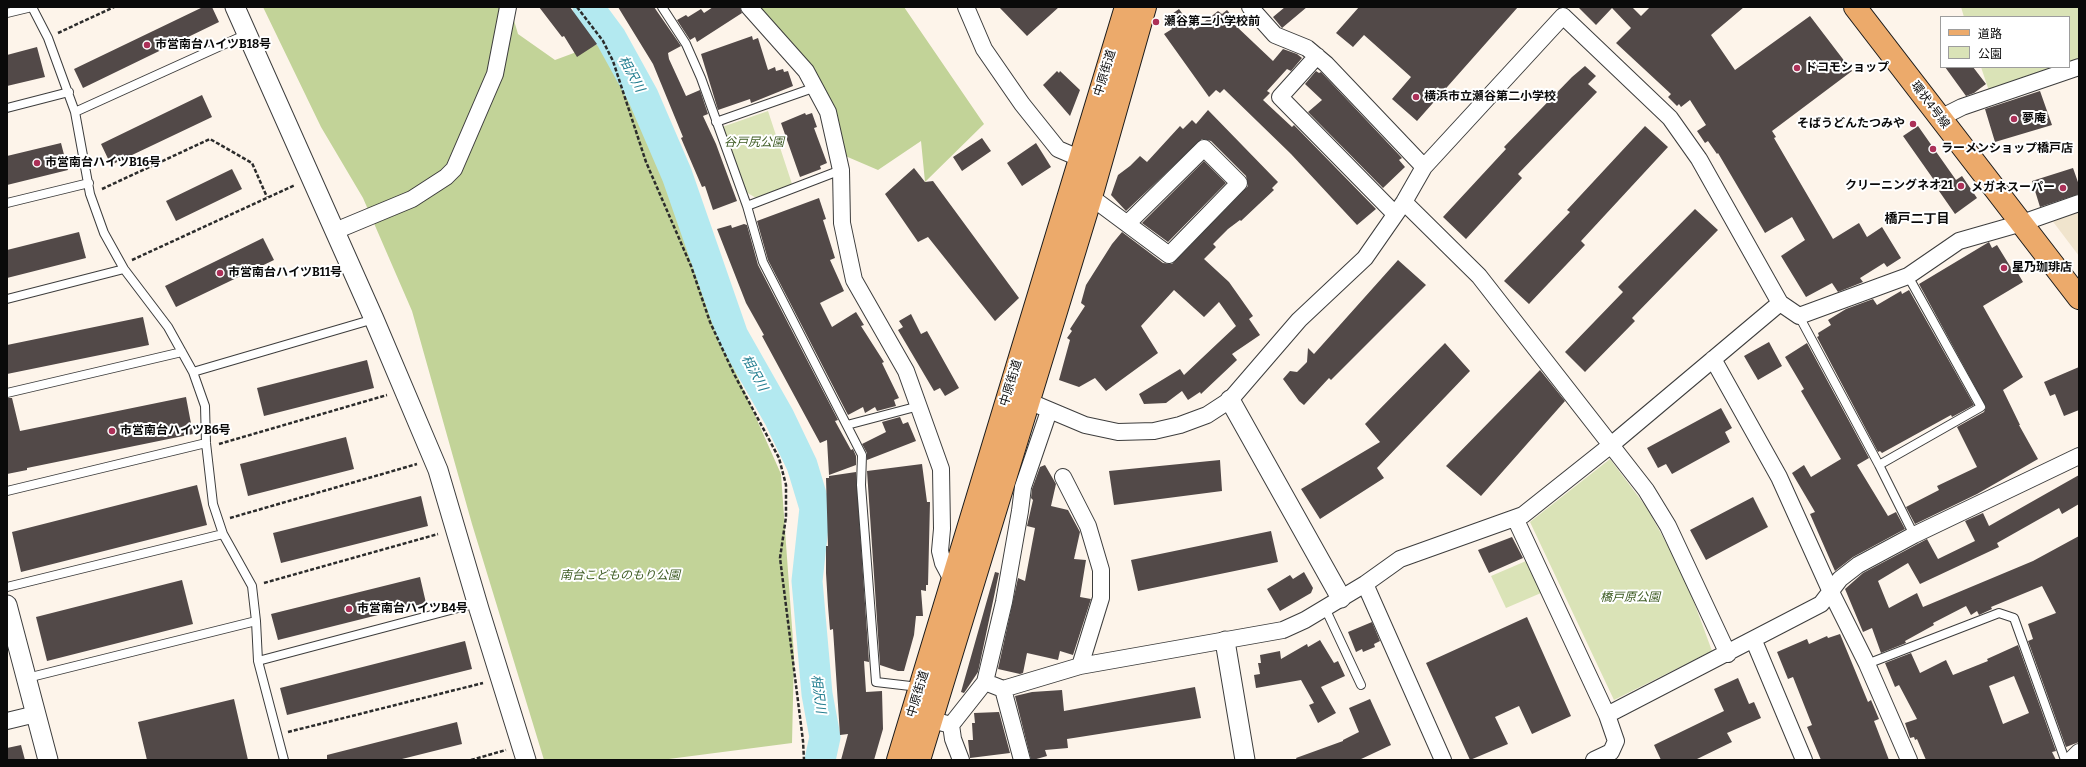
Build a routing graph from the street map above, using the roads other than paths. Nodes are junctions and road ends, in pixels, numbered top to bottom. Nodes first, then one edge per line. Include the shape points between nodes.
1 (32, 7) edge
2 (235, 7) edge
3 (508, 7) edge
4 (662, 7) edge
5 (749, 7) edge
6 (966, 7) edge
7 (1126, 7) edge
8 (1145, 7) edge
9 (1250, 7) edge
10 (1855, 7) edge
11 (1562, 11) edge
12 (7, 13) edge
13 (247, 34) junction
14 (1317, 56) junction
15 (2079, 68) edge
16 (816, 87) junction
17 (69, 92) junction
18 (7, 108) edge
19 (75, 112) junction
20 (1940, 118) junction
21 (716, 122) junction
22 (1079, 158) junction
23 (1424, 167) junction
24 (841, 170) junction
25 (89, 183) junction
26 (1091, 197) junction
27 (7, 203) edge
28 (2079, 203) edge
29 (747, 206) junction
30 (1399, 208) junction
31 (1128, 223) junction
32 (2022, 223) junction
33 (335, 231) junction
34 (124, 269) junction
35 (1908, 276) junction
36 (2079, 298) edge
37 (7, 299) edge
38 (1780, 303) junction
39 (1798, 316) junction
40 (374, 319) junction
41 (182, 352) junction
42 (1713, 359) junction
43 (193, 372) junction
44 (7, 393) edge
45 (1230, 400) junction
46 (1028, 401) junction
47 (919, 406) junction
48 (1049, 410) junction
49 (847, 425) junction
50 (206, 443) junction
51 (1611, 445) junction
52 (2079, 456) edge
53 (1879, 465) junction
54 (1063, 477) dead end
55 (7, 491) edge
56 (1515, 518) junction
57 (223, 534) junction
58 (1914, 535) junction
59 (1365, 584) junction
60 (961, 585) junction
61 (7, 587) edge
62 (1830, 590) junction
63 (477, 603) junction
64 (1333, 603) junction
65 (7, 605) edge
66 (256, 621) junction
67 (1754, 640) junction
68 (1225, 641) junction
69 (13, 648) edge
70 (1728, 654) junction
71 (258, 662) junction
72 (1866, 664) junction
73 (1080, 666) junction
74 (27, 678) junction
75 (985, 682) junction
76 (1361, 685) dead end
77 (920, 687) junction
78 (1003, 689) junction
79 (36, 714) junction
80 (1607, 715) junction
81 (7, 721) edge
82 (941, 723) junction
83 (2079, 752) edge
84 (48, 760) edge
85 (284, 760) edge
86 (526, 760) edge
87 (898, 760) edge
88 (919, 760) edge
89 (961, 760) edge
90 (1022, 760) edge
91 (1245, 760) edge
92 (1443, 760) edge
93 (1594, 760) edge
94 (1804, 760) edge
95 (1908, 760) edge
96 (2065, 760) edge
97 (2071, 760) edge

1 - 12 lane
1 - 17 lane via 48,38
2 - 13 street
3 - 33 street via 495,74 454,169 412,199
4 - 21 lane via 686,44
5 - 16 street via 806,71
6 - 22 street via 984,49 1022,104 1058,149
7 - 22 main road, 中原街道
8 - 26 main road, 中原街道
9 - 14 street via 1275,35 1307,48
10 - 20 main road, 環状4号線
11 - 23 street
11 - 38 street via 1670,118 1699,159
13 - 19 lane
13 - 33 street
14 - 23 street
14 - 30 street via 1280,97
15 - 20 street via 1962,107
16 - 21 lane
16 - 24 street via 828,112
17 - 18 lane
17 - 19 lane
19 - 25 lane
20 - 32 main road, 環状4号線
21 - 29 lane
22 - 60 main road, 中原街道
23 - 30 street
24 - 29 lane
24 - 47 street via 842,223 854,280 906,371
25 - 27 lane
25 - 34 lane via 90,194 104,233
26 - 31 street
26 - 46 main road, 中原街道
28 - 32 street
29 - 49 lane via 763,262
30 - 45 street via 1365,258 1299,320
30 - 51 street via 1479,276
31 - 31 street via 1169,255 1239,183 1204,148
32 - 35 street via 1959,241
32 - 36 main road, 環状4号線
33 - 40 street
34 - 37 lane
34 - 41 lane via 168,328
35 - 39 street
35 - 53 lane via 1981,407
38 - 39 street
38 - 42 street
39 - 53 lane
40 - 43 lane
40 - 63 street via 438,470
41 - 43 lane
41 - 44 lane
42 - 51 street
42 - 62 street via 1779,477
43 - 50 lane via 205,406
45 - 48 street via 1207,415 1154,431 1118,432 1085,425
45 - 64 street
46 - 48 street
46 - 60 main road, 中原街道
47 - 49 lane
47 - 60 street via 941,469 940,551 943,563
48 - 75 street via 1022,487 1004,602
49 - 77 lane via 862,455 861,485 876,682
50 - 55 lane
50 - 57 lane via 213,504
51 - 56 street
51 - 70 street via 1646,490 1668,526
52 - 58 street
53 - 58 lane
54 - 73 street via 1088,526 1101,570 1101,598
56 - 59 street via 1400,559
56 - 80 street
57 - 61 lane
57 - 66 lane via 252,586
58 - 62 street via 1858,565
59 - 64 street
59 - 92 street
60 - 77 main road, 中原街道
60 - 82 main road, 中原街道
62 - 67 street via 1821,604
62 - 72 street
63 - 71 lane
63 - 86 street
64 - 68 street via 1283,630
64 - 76 lane
65 - 69 street
66 - 71 lane
66 - 74 lane
67 - 70 street
67 - 94 street
68 - 73 street
68 - 91 street
69 - 74 street
70 - 80 street
71 - 85 lane
72 - 95 street
72 - 96 lane via 1999,613 2014,618
73 - 78 street
74 - 79 street
75 - 78 street
75 - 82 street
77 - 87 main road, 中原街道
78 - 90 street
79 - 81 street
79 - 84 street
80 - 93 street via 1616,741 1611,752
82 - 88 main road, 中原街道
82 - 89 street via 953,739
83 - 97 street

